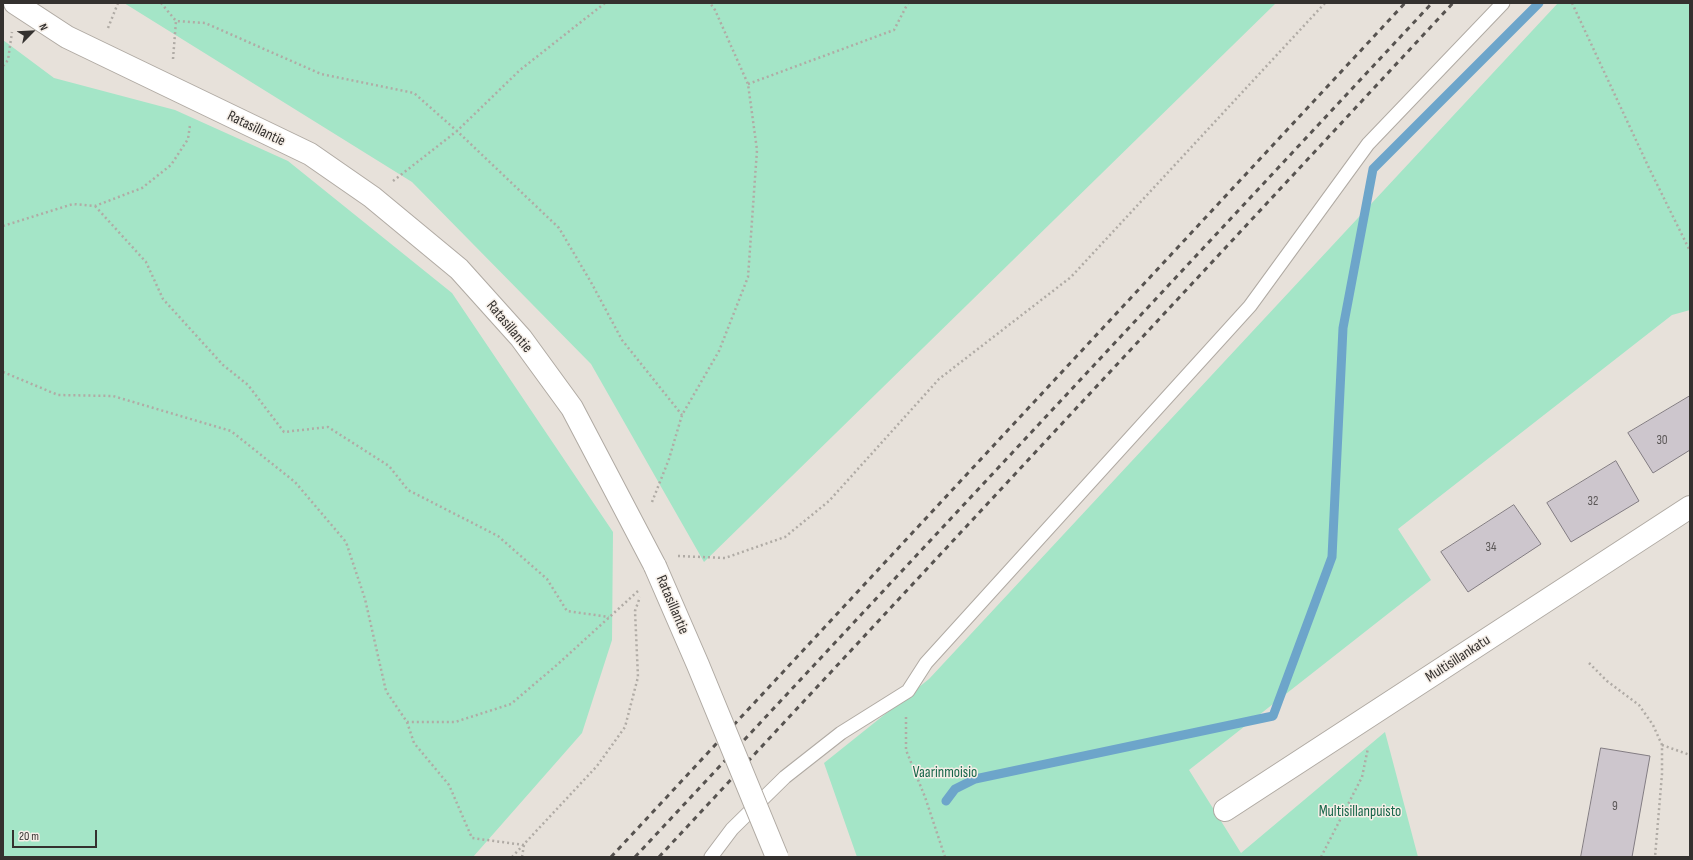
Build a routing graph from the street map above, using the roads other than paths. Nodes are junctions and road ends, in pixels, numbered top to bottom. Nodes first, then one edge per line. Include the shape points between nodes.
1 (1503, 3) edge
2 (16, 4) edge
3 (1690, 506) edge
4 (1225, 810) dead end
5 (711, 857) edge
6 (777, 857) edge

1 - 5 lane via 1368,144 1250,306 926,663 908,691 841,733 786,777 732,829
2 - 6 street, Ratasillantie, bridge via 67,37 310,154 372,197 459,269 521,338 572,408 655,566
3 - 4 street, Multisillankatu

